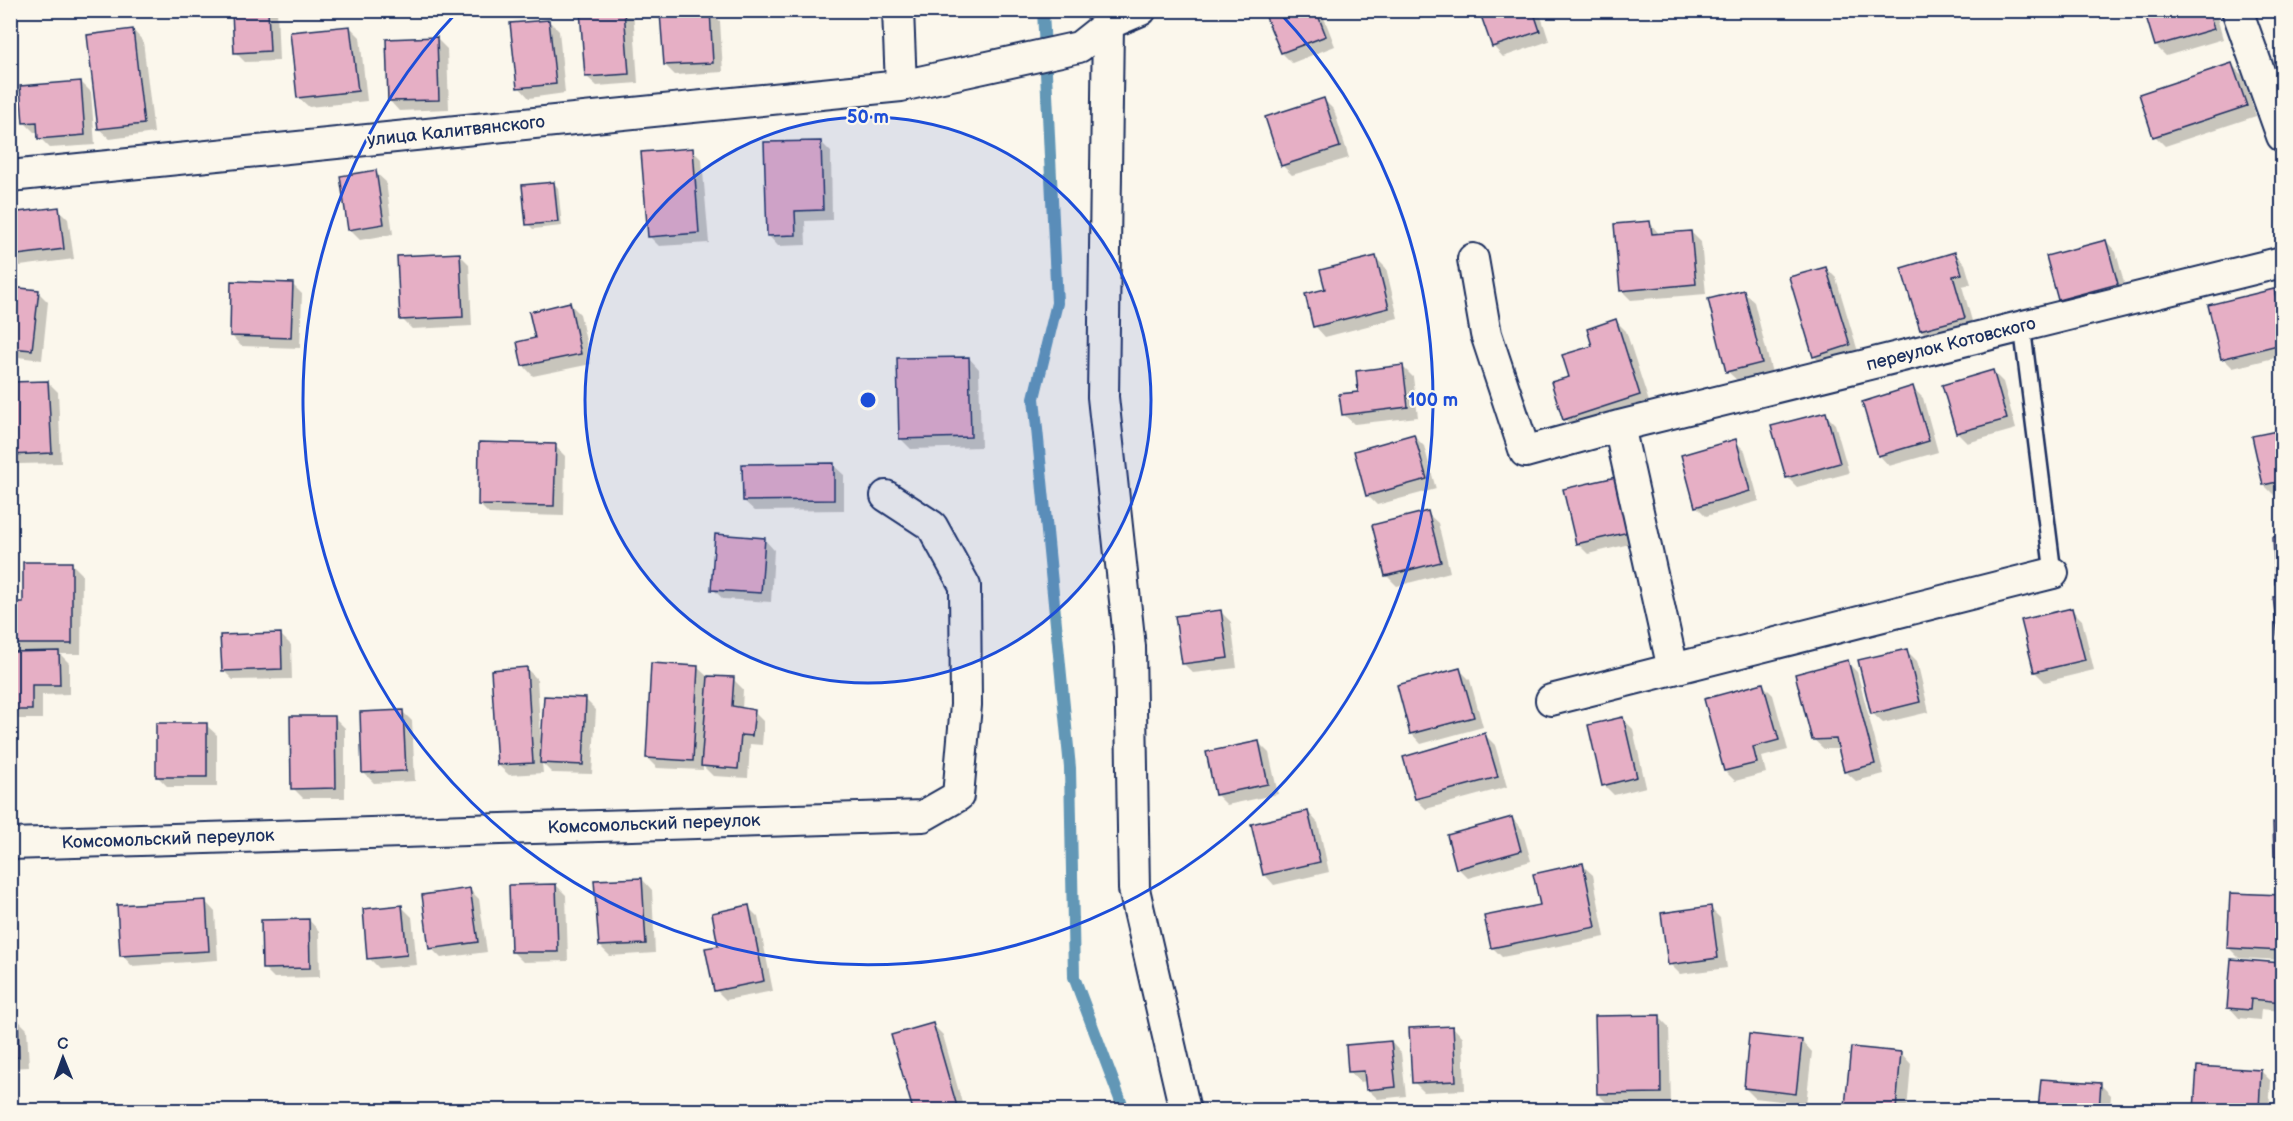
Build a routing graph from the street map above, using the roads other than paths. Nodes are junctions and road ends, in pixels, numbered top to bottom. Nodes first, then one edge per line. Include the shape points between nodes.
1 (898, 10) edge
2 (1141, 10) edge
3 (2237, 10) edge
4 (1108, 24) junction
5 (916, 83) junction
6 (2283, 136) edge
7 (10, 176) edge
8 (1473, 259) dead end
9 (2283, 262) edge
10 (2022, 326) junction
11 (1619, 426) junction
12 (886, 496) dead end
13 (2053, 573) joint
14 (1672, 669) junction
15 (1551, 700) dead end
16 (10, 844) edge
17 (1185, 1110) edge

1 - 5 street
2 - 4 street, улица Калитвянского
3 - 6 street
4 - 5 street, улица Калитвянского via 1079,47
4 - 17 street via 1103,397 1130,647 1134,889
5 - 7 street, улица Калитвянского
8 - 11 street, переулок Котовского via 1486,334 1525,452
9 - 10 street, переулок Котовского
10 - 11 street, переулок Котовского
10 - 13 lane
11 - 14 street
12 - 16 street, Комсомольский переулок via 932,526 965,586 966,705 958,796 923,816
13 - 14 street
14 - 15 street

